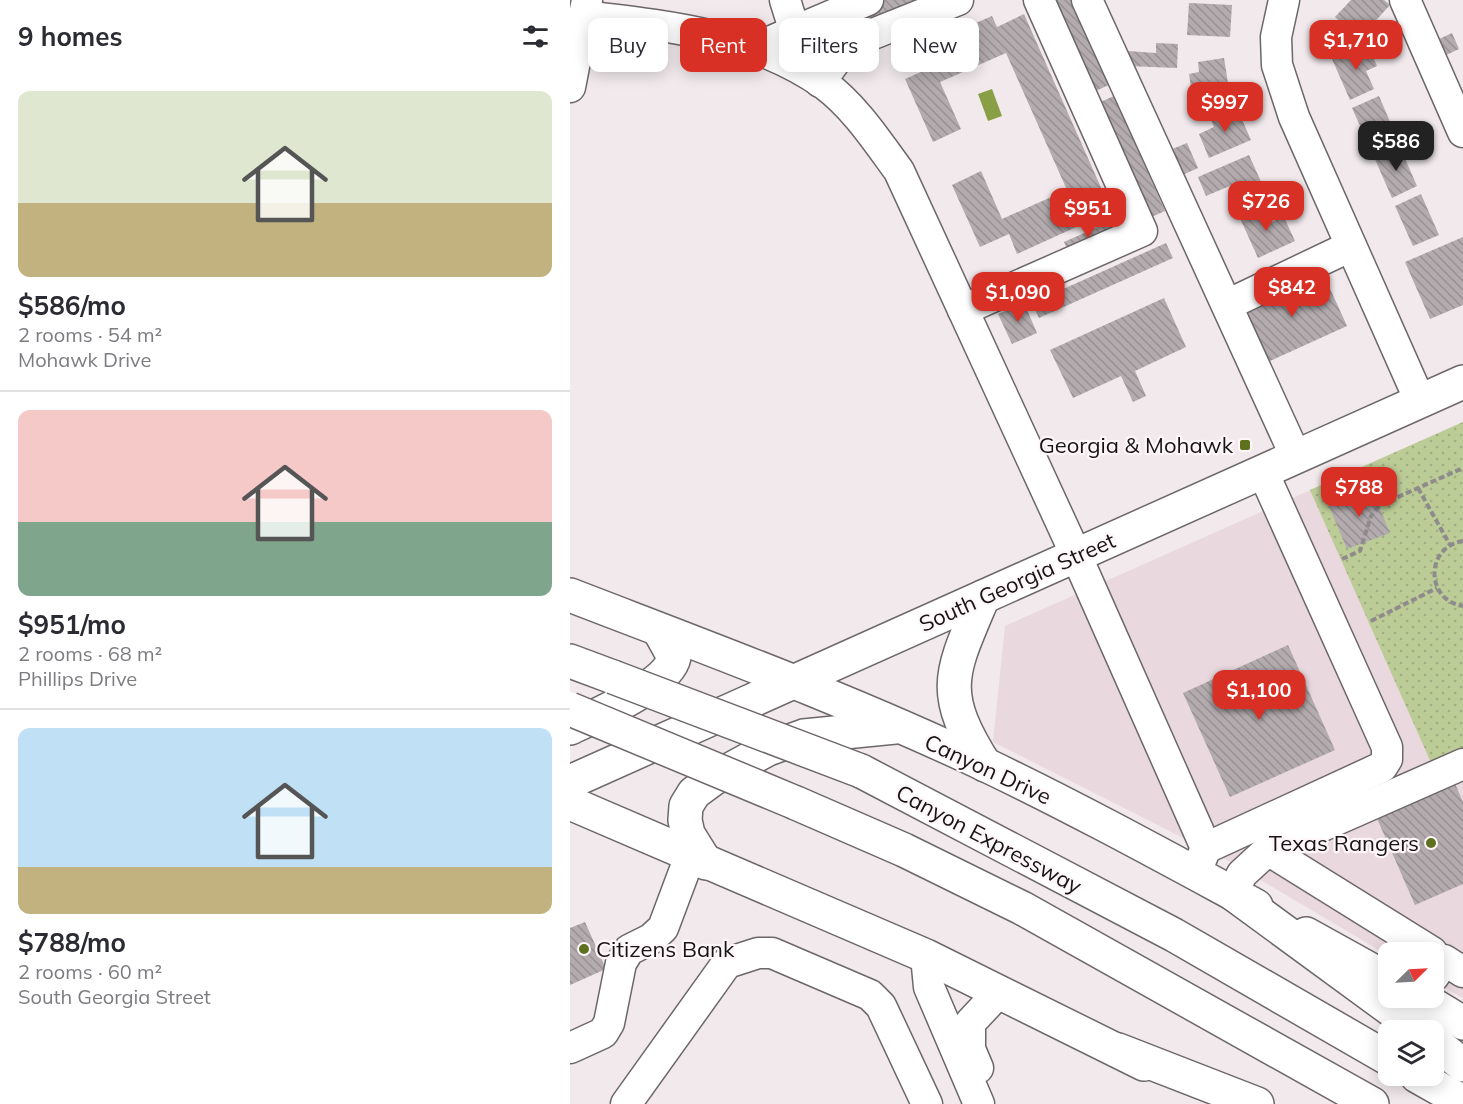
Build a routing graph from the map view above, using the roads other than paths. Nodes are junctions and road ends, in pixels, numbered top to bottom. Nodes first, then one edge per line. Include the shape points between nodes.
1 (785, 0) edge
2 (868, 0) edge
3 (958, 0) edge
4 (1039, 0) edge
5 (1087, 0) edge
6 (1284, 0) edge
7 (1405, 0) edge
8 (791, 18) edge
9 (827, 18) edge
10 (580, 22) edge
11 (680, 29) edge
12 (767, 53) edge
13 (820, 82) junction
14 (570, 87) edge
15 (1463, 132) edge
16 (1351, 246) junction
17 (1227, 305) junction
18 (963, 310) junction
19 (1463, 382) edge
20 (1420, 401) junction
21 (1296, 457) junction
22 (1263, 472) junction
23 (1076, 555) junction
24 (570, 595) edge
25 (983, 597) junction
26 (659, 630) junction
27 (570, 661) edge
28 (792, 683) junction
29 (570, 709) edge
30 (897, 727) junction
31 (570, 728) edge
32 (1463, 764) edge
33 (985, 765) junction
34 (570, 782) edge
35 (570, 803) edge
36 (1268, 850) junction
37 (698, 859) junction
38 (1201, 860) junction
39 (1232, 893) junction
40 (1409, 942) edge
41 (926, 956) junction
42 (1378, 974) edge
43 (999, 992) junction
44 (1438, 1008) edge
45 (1405, 1020) edge
46 (1463, 1023) edge
47 (570, 1048) edge
48 (1118, 1050) junction
49 (1444, 1050) edge
50 (1378, 1053) edge
51 (1463, 1065) edge
52 (1435, 1086) edge
53 (1463, 1102) edge
54 (626, 1104) edge
55 (927, 1104) edge
56 (980, 1104) edge
57 (993, 1104) edge
58 (1222, 1104) edge
59 (1257, 1104) edge
60 (1372, 1104) edge

1 - 8 street
2 - 9 street
3 - 13 street via 848,44
4 - 18 street via 1142,231
5 - 17 street
6 - 16 street via 1276,37 1277,65 1294,117
7 - 15 street
10 - 11 street
10 - 14 street
12 - 13 street
13 - 18 street via 861,120 899,171
16 - 17 street
16 - 20 street
17 - 21 street
18 - 23 street
19 - 20 main road, South Georgia Street
20 - 21 main road, South Georgia Street
21 - 22 main road, South Georgia Street
22 - 23 main road, South Georgia Street
22 - 38 street via 1387,747 1387,759 1382,767
23 - 25 main road, South Georgia Street
23 - 38 street
24 - 26 main road, Canyon Drive
25 - 28 main road, South Georgia Street
25 - 33 main road via 963,646 953,696 964,731
26 - 28 main road, Canyon Drive
26 - 31 main road via 674,657 667,673 609,710
27 - 50 main road, Canyon Expressway, bridge via 861,771 1174,935
28 - 30 main road, Canyon Drive
28 - 34 main road, South Georgia Street
29 - 60 main road, Canyon Expressway, bridge via 904,850 1022,908
30 - 33 main road, Canyon Drive
30 - 37 main road via 804,736 713,779 694,793 686,806 688,834
32 - 36 street
33 - 38 main road, Canyon Drive
35 - 37 main road
36 - 39 street via 1242,874
36 - 40 street
37 - 41 main road
37 - 47 street via 663,928 630,950 621,963 609,1023 603,1033
38 - 39 main road, Canyon Drive
39 - 42 main road, Canyon Drive
39 - 45 main road
41 - 43 main road
41 - 56 street via 928,987
43 - 48 main road
43 - 57 street via 970,1023 970,1049
44 - 46 main road
48 - 58 main road
48 - 59 main road
49 - 51 main road
52 - 53 main road
54 - 55 street via 727,963 758,953 772,953 870,995 881,1005

